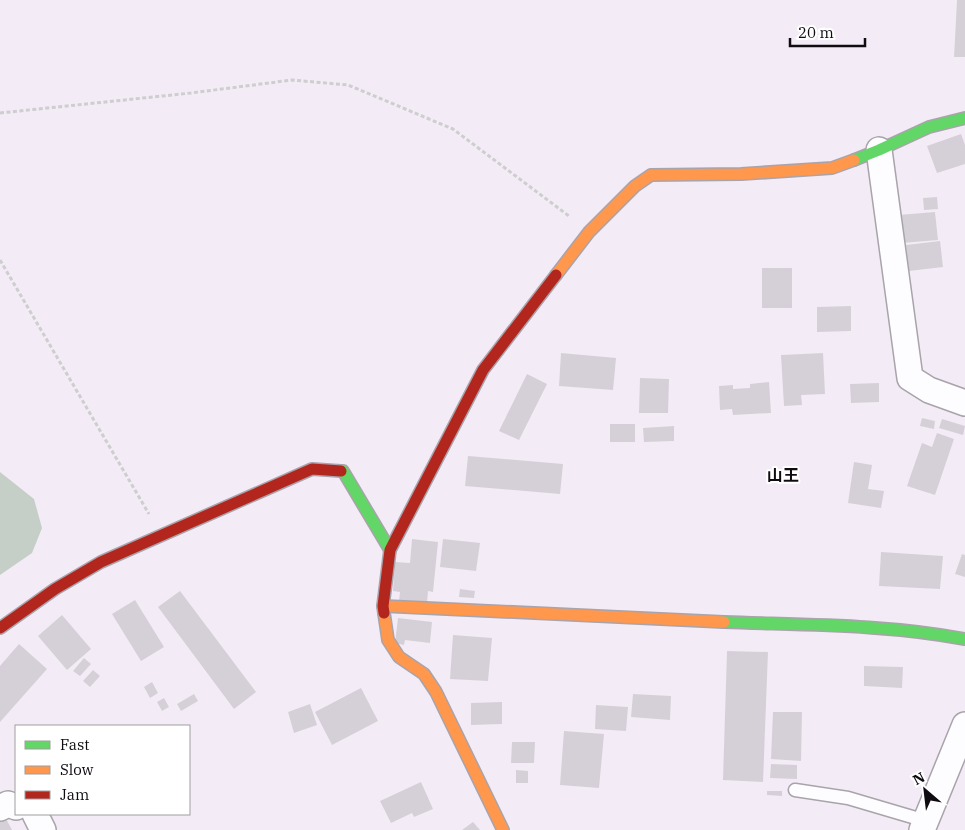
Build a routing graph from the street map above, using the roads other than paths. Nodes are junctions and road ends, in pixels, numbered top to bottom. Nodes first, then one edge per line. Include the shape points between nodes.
1 (965, 118) edge
2 (879, 150) junction
3 (965, 403) edge
4 (390, 550) junction
5 (383, 606) junction
6 (0, 628) edge
7 (965, 639) edge
8 (965, 725) edge
9 (795, 790) dead end
10 (15, 807) edge
11 (0, 808) edge
12 (36, 815) edge
13 (924, 825) edge
14 (44, 830) edge
15 (503, 830) edge

1 - 2 street via 929,127
2 - 3 street via 910,378 929,390
2 - 4 street via 832,168 742,174 651,175 635,186 589,232 483,370
4 - 5 street
4 - 6 street via 344,471 312,469 101,562 55,589
5 - 7 street via 880,628
5 - 15 street via 388,640 399,657 424,674 436,692
8 - 13 street
9 - 13 lane via 848,798
10 - 11 street via 8,804
12 - 14 street

